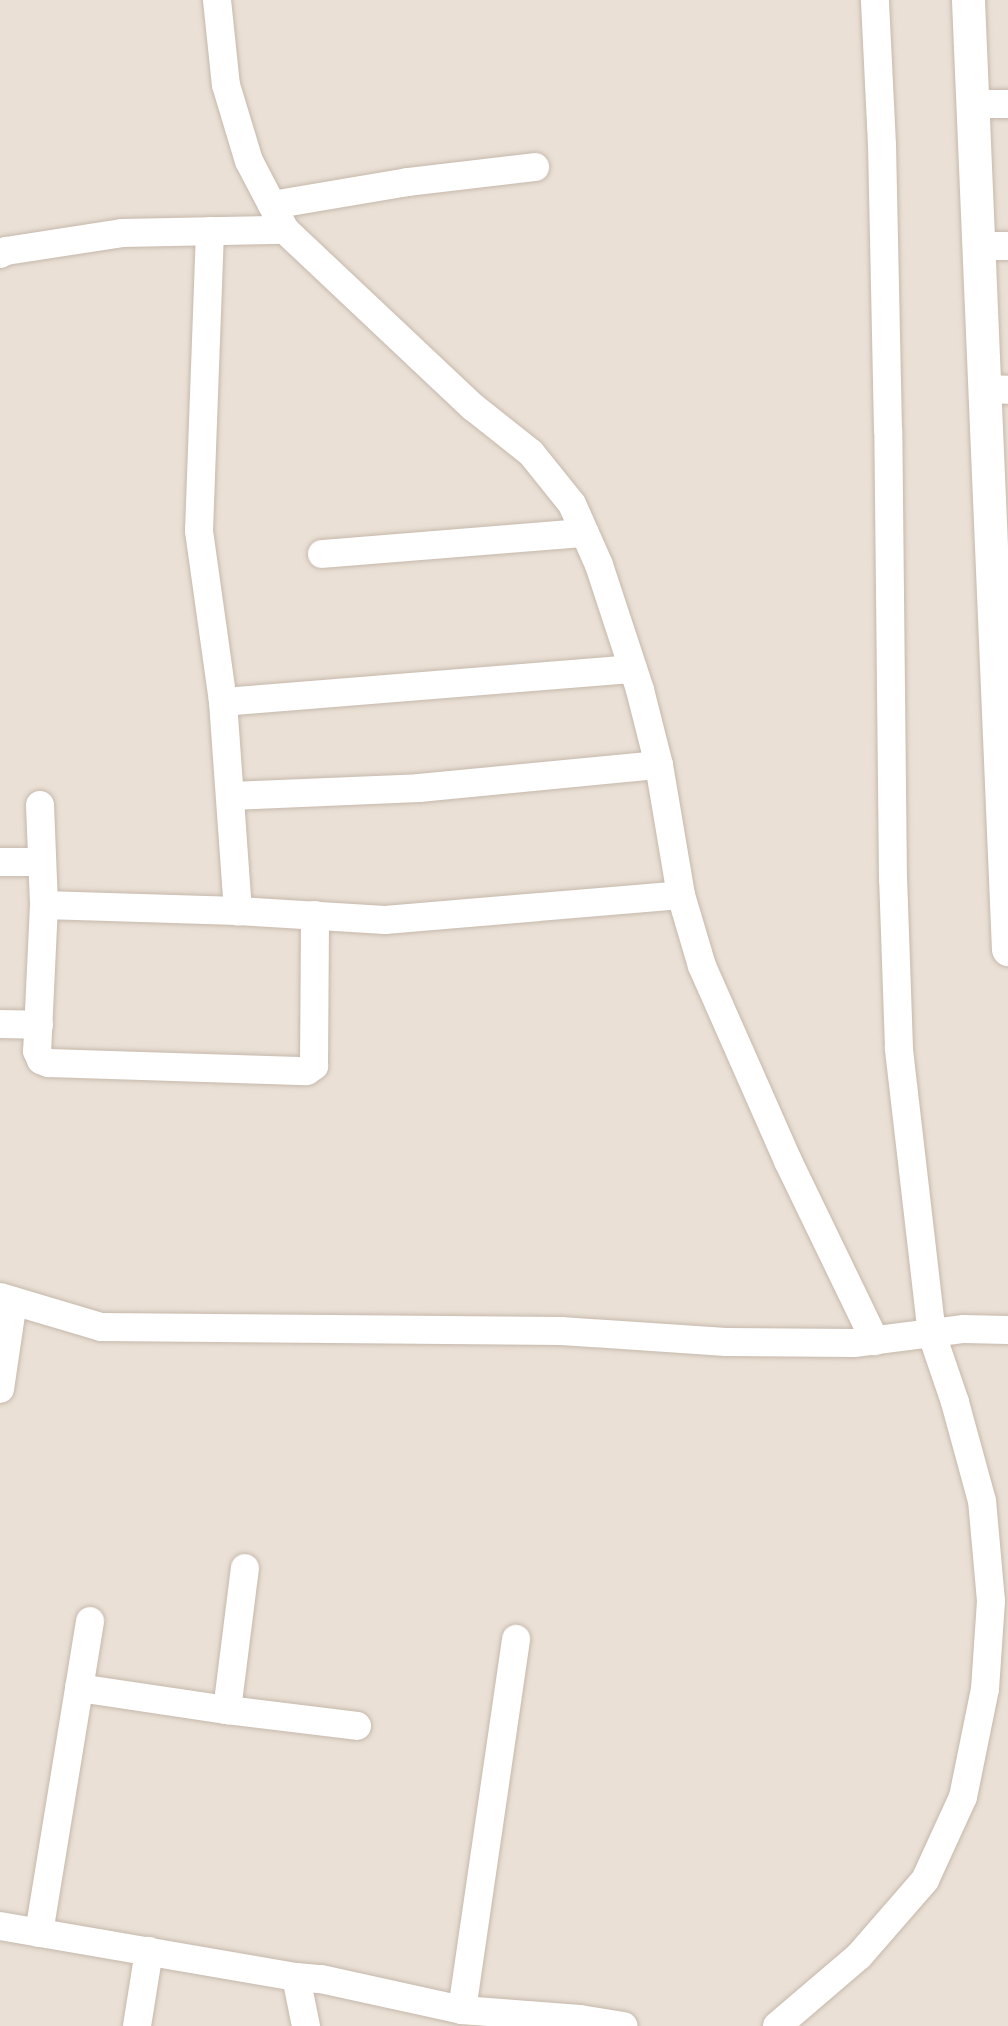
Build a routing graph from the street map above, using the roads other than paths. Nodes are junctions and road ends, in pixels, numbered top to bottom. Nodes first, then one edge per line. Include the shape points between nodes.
1 (217, 0) edge
2 (875, 0) edge
3 (968, 0) edge
4 (972, 104) junction
5 (1008, 104) edge
6 (535, 167) dead end
7 (272, 205) junction
8 (285, 230) junction
9 (210, 231) junction
10 (993, 246) edge
11 (0, 254) edge
12 (996, 390) edge
13 (999, 531) edge
14 (584, 532) junction
15 (322, 554) dead end
16 (633, 669) junction
17 (1002, 673) edge
18 (223, 702) junction
19 (659, 765) junction
20 (231, 796) junction
21 (40, 805) dead end
22 (0, 862) edge
23 (42, 862) junction
24 (681, 895) junction
25 (44, 905) junction
26 (238, 911) junction
27 (315, 915) junction
28 (1008, 929) edge
29 (0, 1024) edge
30 (39, 1025) junction
31 (7, 1299) edge
32 (1008, 1330) edge
33 (932, 1335) junction
34 (875, 1341) junction
35 (0, 1389) edge
36 (245, 1568) dead end
37 (90, 1620) dead end
38 (516, 1639) dead end
39 (79, 1688) junction
40 (227, 1710) junction
41 (357, 1726) dead end
42 (0, 1926) edge
43 (39, 1932) junction
44 (149, 1951) junction
45 (296, 1977) junction
46 (462, 2010) junction
47 (137, 2026) edge
48 (306, 2026) edge
49 (623, 2026) edge
50 (777, 2026) edge

1 - 7 street via 226,85 249,161
2 - 33 street via 884,228 892,880 898,1024
3 - 4 street
4 - 5 street
4 - 10 street
6 - 7 street via 408,182
7 - 8 street
8 - 9 street
8 - 14 street via 473,407 531,453 572,504
9 - 11 street via 122,233
9 - 18 street via 199,531
10 - 12 street
12 - 13 street
13 - 17 street
14 - 15 street
14 - 16 street via 599,565
16 - 18 street
16 - 19 street
17 - 28 street
18 - 20 street
19 - 20 street via 419,788
19 - 24 street
20 - 26 street
21 - 23 street
22 - 23 street
23 - 25 street
24 - 27 street via 385,920
24 - 34 street via 706,976 788,1161
25 - 26 street
25 - 30 street
26 - 27 street
27 - 30 street via 314,1066 307,1071 48,1064 37,1051
29 - 30 street
31 - 34 street via 100,1327 561,1331 726,1342
31 - 35 street
32 - 33 street via 964,1329
33 - 34 street
33 - 50 street via 982,1501 991,1600 986,1689 963,1797 926,1880 859,1956
36 - 40 street
37 - 39 street
38 - 46 street
39 - 40 street
39 - 43 street
40 - 41 street
42 - 43 street
43 - 44 street
44 - 45 street
44 - 47 street
45 - 46 street
45 - 48 street
46 - 49 street

